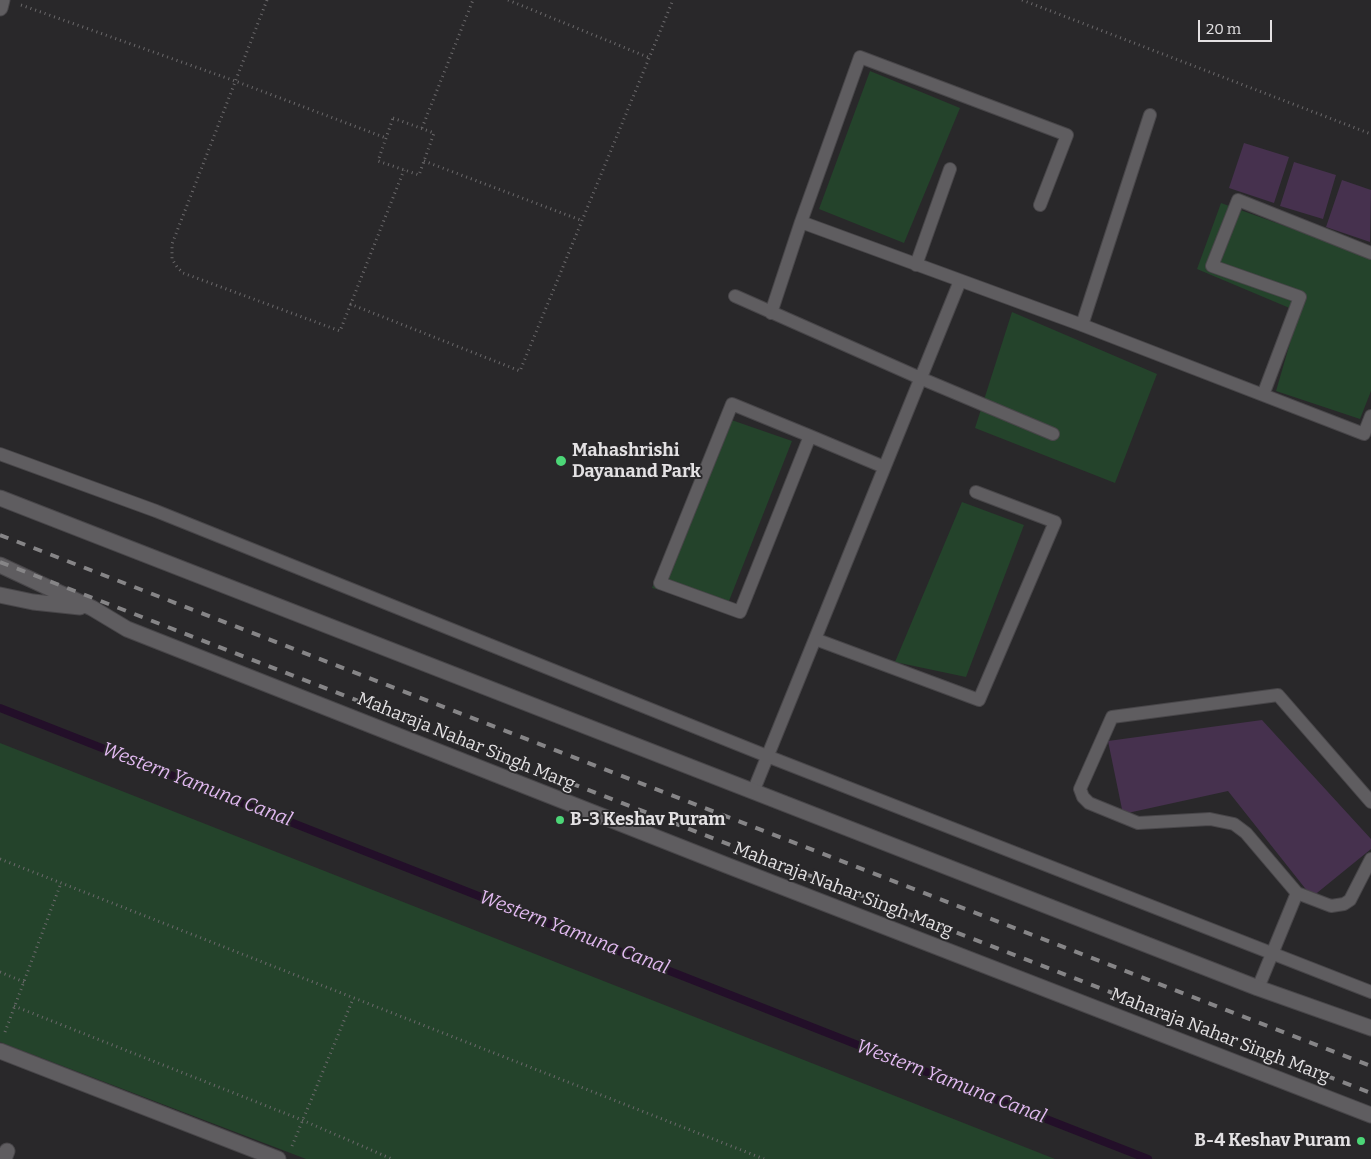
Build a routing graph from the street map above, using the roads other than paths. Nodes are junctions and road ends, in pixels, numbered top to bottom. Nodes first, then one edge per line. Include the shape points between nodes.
1 (9, 2) edge
2 (0, 8) edge
3 (1150, 115) dead end
4 (950, 169) dead end
5 (1040, 205) dead end
6 (801, 222) junction
7 (1371, 253) edge
8 (916, 265) junction
9 (960, 281) junction
10 (735, 296) dead end
11 (771, 313) junction
12 (1082, 325) junction
13 (920, 378) junction
14 (1263, 395) junction
15 (1371, 416) edge
16 (1053, 434) dead end
17 (810, 436) junction
18 (0, 454) edge
19 (884, 468) junction
20 (976, 492) dead end
21 (0, 498) edge
22 (0, 565) edge
23 (0, 595) edge
24 (92, 608) junction
25 (815, 638) junction
26 (767, 756) junction
27 (753, 792) junction
28 (1371, 802) edge
29 (1371, 859) edge
30 (1297, 893) junction
31 (1271, 953) junction
32 (1258, 988) junction
33 (1371, 992) edge
34 (1371, 1028) edge
35 (1, 1044) edge
36 (1371, 1115) edge
37 (284, 1155) edge

1 - 2 main road
3 - 12 lane
4 - 8 lane
5 - 6 lane via 1067,135 860,57
6 - 8 lane
6 - 11 lane
7 - 14 lane via 1238,200 1212,266 1300,297
8 - 9 lane
9 - 12 lane
9 - 13 lane
10 - 11 lane
11 - 13 lane
12 - 14 lane
13 - 16 lane
13 - 19 lane
14 - 15 lane via 1364,434
17 - 17 lane via 732,404 660,583 740,612
17 - 19 lane
18 - 26 lane via 166,515
19 - 25 lane
20 - 25 lane via 1055,522 979,700
21 - 27 main road
22 - 24 main road, Maharaja Nahar Singh Marg
23 - 24 main road
24 - 36 main road, Maharaja Nahar Singh Marg via 127,629
25 - 26 lane
26 - 27 lane
26 - 31 lane
27 - 32 main road
28 - 30 lane via 1278,695 1112,717 1080,789 1083,798 1138,823 1210,818 1234,824 1246,832
29 - 30 lane via 1350,900 1344,904 1331,906
30 - 31 lane
31 - 32 lane
31 - 33 lane
32 - 34 main road
35 - 37 main road

